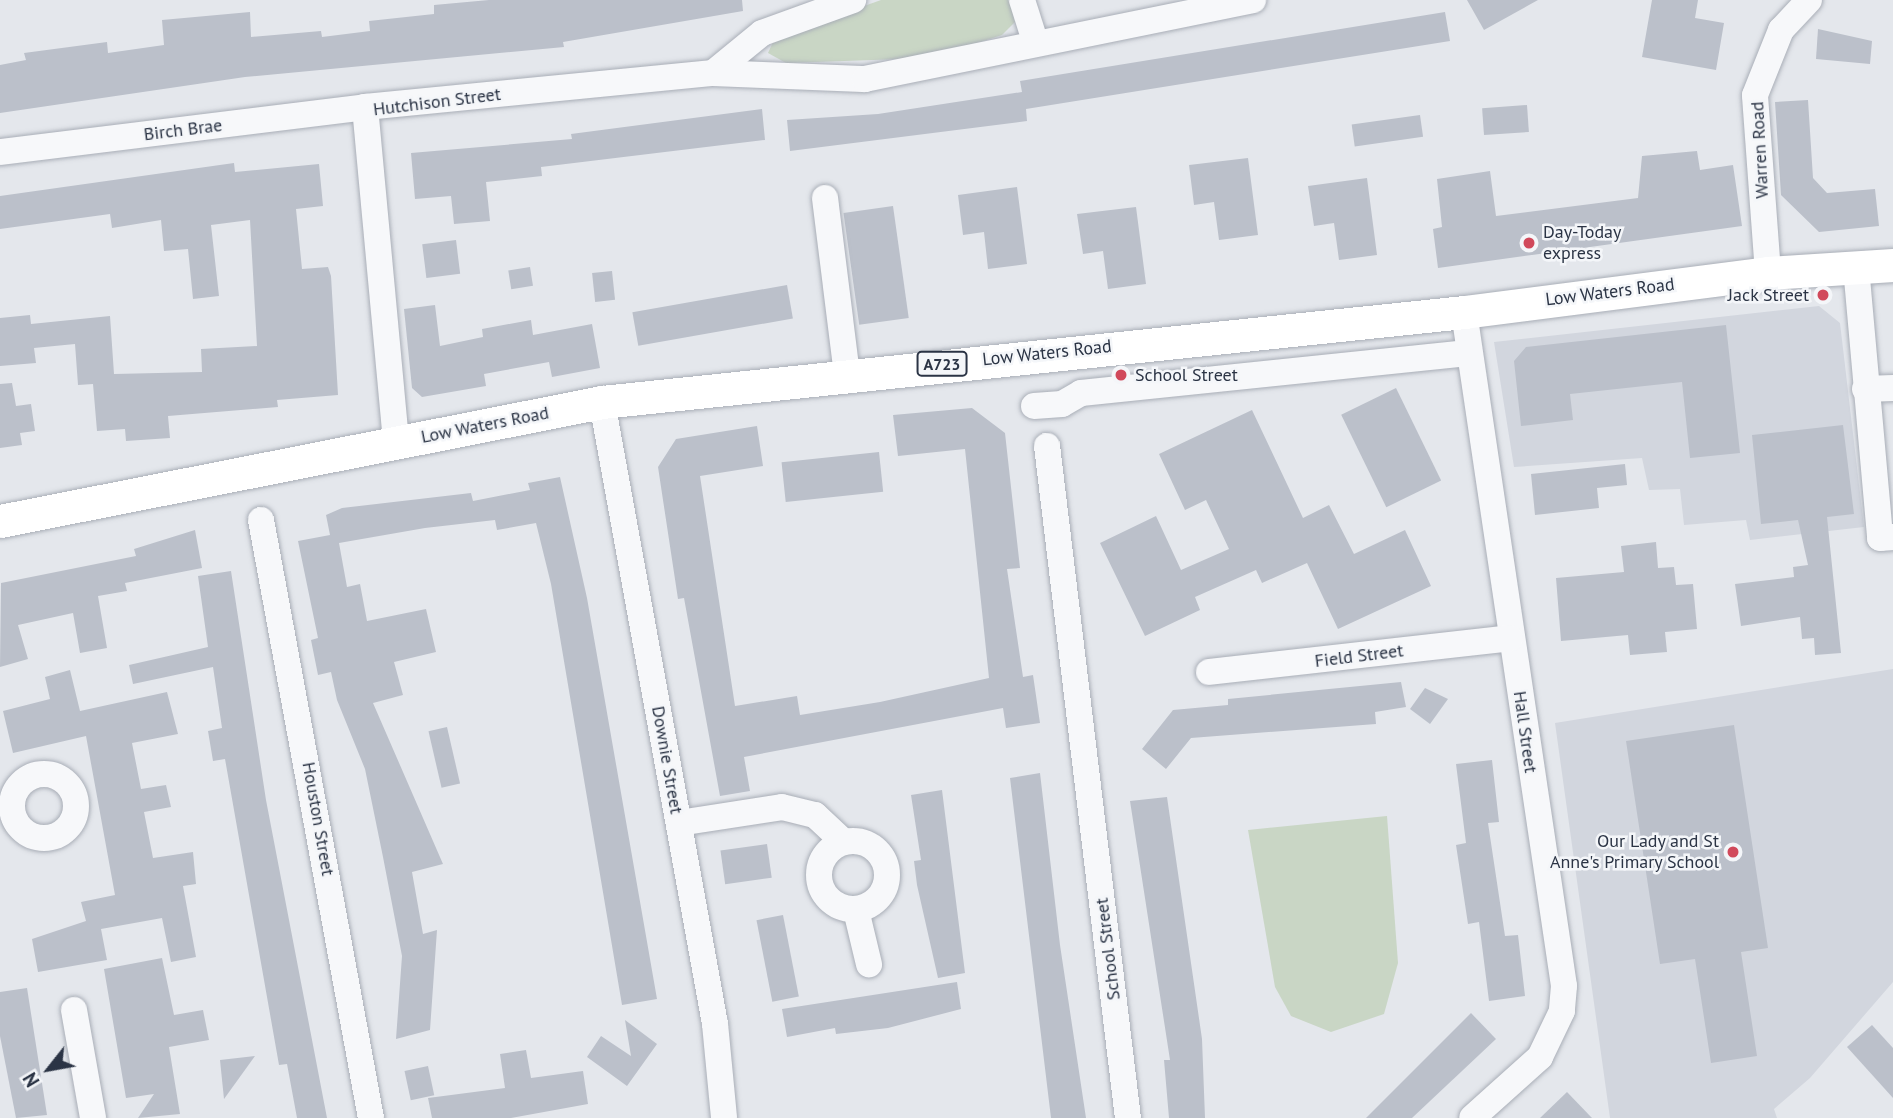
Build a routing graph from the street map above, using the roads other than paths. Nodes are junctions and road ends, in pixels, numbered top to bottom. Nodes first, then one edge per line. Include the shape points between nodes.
1 (853, 0) edge
2 (1021, 0) edge
3 (1253, 0) edge
4 (1809, 0) edge
5 (1035, 41) junction
6 (713, 73) junction
7 (365, 107) junction
8 (0, 152) edge
9 (825, 198) dead end
10 (1893, 265) edge
11 (1856, 267) junction
12 (1768, 273) junction
13 (1464, 312) junction
14 (1468, 353) junction
15 (847, 375) junction
16 (1893, 388) edge
17 (1865, 389) junction
18 (602, 402) junction
19 (1034, 406) dead end
20 (396, 441) junction
21 (1047, 446) dead end
22 (261, 520) dead end
23 (0, 521) edge
24 (1887, 538) edge
25 (1510, 638) junction
26 (1209, 672) dead end
27 (679, 823) junction
28 (843, 841) junction
29 (856, 910) junction
30 (869, 964) dead end
31 (74, 1010) dead end
32 (716, 1116) edge
33 (93, 1118) edge
34 (371, 1118) edge
35 (1128, 1118) edge
36 (1472, 1118) edge

1 - 6 street via 762,33
2 - 5 street
3 - 5 street, Hutchison Street
4 - 12 street, Warren Road via 1780,30 1755,95
5 - 6 street, Hutchison Street via 939,68 864,79
6 - 7 street, Hutchison Street
7 - 8 street, Birch Brae
7 - 20 street, Hutchison Street
9 - 15 street
10 - 11 main road, Low Waters Road / A723
11 - 12 main road, Low Waters Road / A723
11 - 17 street
12 - 13 main road, Low Waters Road / A723
13 - 14 street, Hall Street
13 - 15 main road, Low Waters Road / A723
14 - 19 street via 1081,393 1062,404
14 - 25 street, Hall Street
15 - 18 main road, Low Waters Road / A723
16 - 17 street
17 - 24 street
18 - 20 main road, Low Waters Road / A723
18 - 27 street, Downie Street
20 - 23 main road, Low Waters Road / A723
21 - 35 street, School Street
22 - 34 street, Houston Street
25 - 26 street, Field Street
25 - 36 street, Hall Street via 1564,986 1562,1011 1540,1057
27 - 28 street via 782,807 815,815
27 - 32 street, Downie Street via 715,1024
28 - 29 street via 820,864 819,881 839,907
28 - 29 street via 875,848 888,877 877,900
29 - 30 street
31 - 33 street

